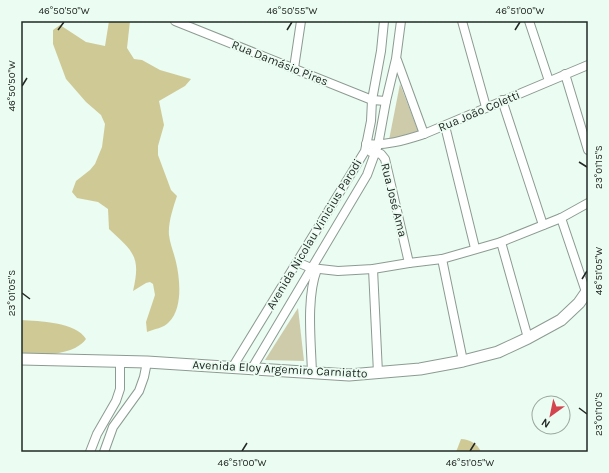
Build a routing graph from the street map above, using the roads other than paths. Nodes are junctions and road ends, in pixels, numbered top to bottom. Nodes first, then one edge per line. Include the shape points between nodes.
1 (175, 21) edge
2 (301, 21) edge
3 (384, 21) edge
4 (401, 21) edge
5 (462, 21) edge
6 (529, 21) edge
7 (396, 59) junction
8 (588, 64) edge
9 (294, 68) junction
10 (565, 74) junction
11 (548, 81) junction
12 (372, 100) junction
13 (502, 100) junction
14 (386, 101) junction
15 (486, 107) junction
16 (445, 126) junction
17 (424, 134) junction
18 (366, 148) junction
19 (377, 149) junction
20 (588, 150) edge
21 (588, 203) edge
22 (561, 218) junction
23 (543, 225) junction
24 (501, 242) junction
25 (475, 248) junction
26 (442, 258) junction
27 (297, 262) junction
28 (409, 262) junction
29 (314, 269) junction
30 (373, 269) junction
31 (587, 291) edge
32 (528, 338) junction
33 (21, 359) edge
34 (463, 361) junction
35 (120, 362) junction
36 (147, 362) junction
37 (232, 368) junction
38 (251, 370) junction
39 (312, 373) junction
40 (378, 373) junction
41 (90, 452) edge
42 (104, 452) edge

1 - 9 street, Rua Damásio Pires
2 - 9 street
3 - 12 street, Avenida Nicolau Vinicius Parodi
4 - 7 street, Avenida Nicolau Vinicius Parodi
5 - 15 street
6 - 11 street
7 - 14 street, Avenida Nicolau Vinicius Parodi
7 - 17 street
8 - 10 street, Rua João Coletti
9 - 12 street, Rua Damásio Pires
10 - 11 street, Rua João Coletti
10 - 20 street
11 - 13 street, Rua João Coletti
12 - 14 street, Rua Damásio Pires
12 - 18 street, Avenida Nicolau Vinicius Parodi
13 - 15 street, Rua João Coletti
13 - 23 street
14 - 19 street, Avenida Nicolau Vinicius Parodi
15 - 16 street, Rua João Coletti
16 - 17 street, Rua João Coletti
16 - 25 street
17 - 19 street, Rua João Coletti
18 - 19 street, Rua João Coletti
18 - 27 street, Avenida Nicolau Vinicius Parodi
19 - 28 street, Rua José Ama via 385,159
19 - 29 street, Avenida Nicolau Vinicius Parodi via 367,175
21 - 22 street
22 - 23 street
22 - 31 street
23 - 24 street
24 - 25 street
24 - 32 street
25 - 26 street
26 - 28 street
26 - 34 street
27 - 29 street
27 - 37 street, Avenida Nicolau Vinicius Parodi
28 - 30 street
29 - 30 street
29 - 38 street, Avenida Nicolau Vinicius Parodi
29 - 39 street via 310,301
30 - 40 street
31 - 32 street, Avenida Eloy Argemiro Carniatto via 561,320
32 - 34 street, Avenida Eloy Argemiro Carniatto via 498,352
33 - 35 street, Avenida Eloy Argemiro Carniatto
34 - 40 street, Avenida Eloy Argemiro Carniatto
35 - 36 street, Avenida Eloy Argemiro Carniatto
35 - 41 street via 120,389
36 - 37 street, Avenida Eloy Argemiro Carniatto
36 - 42 street via 139,391 113,427
37 - 38 street, Avenida Eloy Argemiro Carniatto
38 - 39 street, Avenida Eloy Argemiro Carniatto
39 - 40 street, Avenida Eloy Argemiro Carniatto

